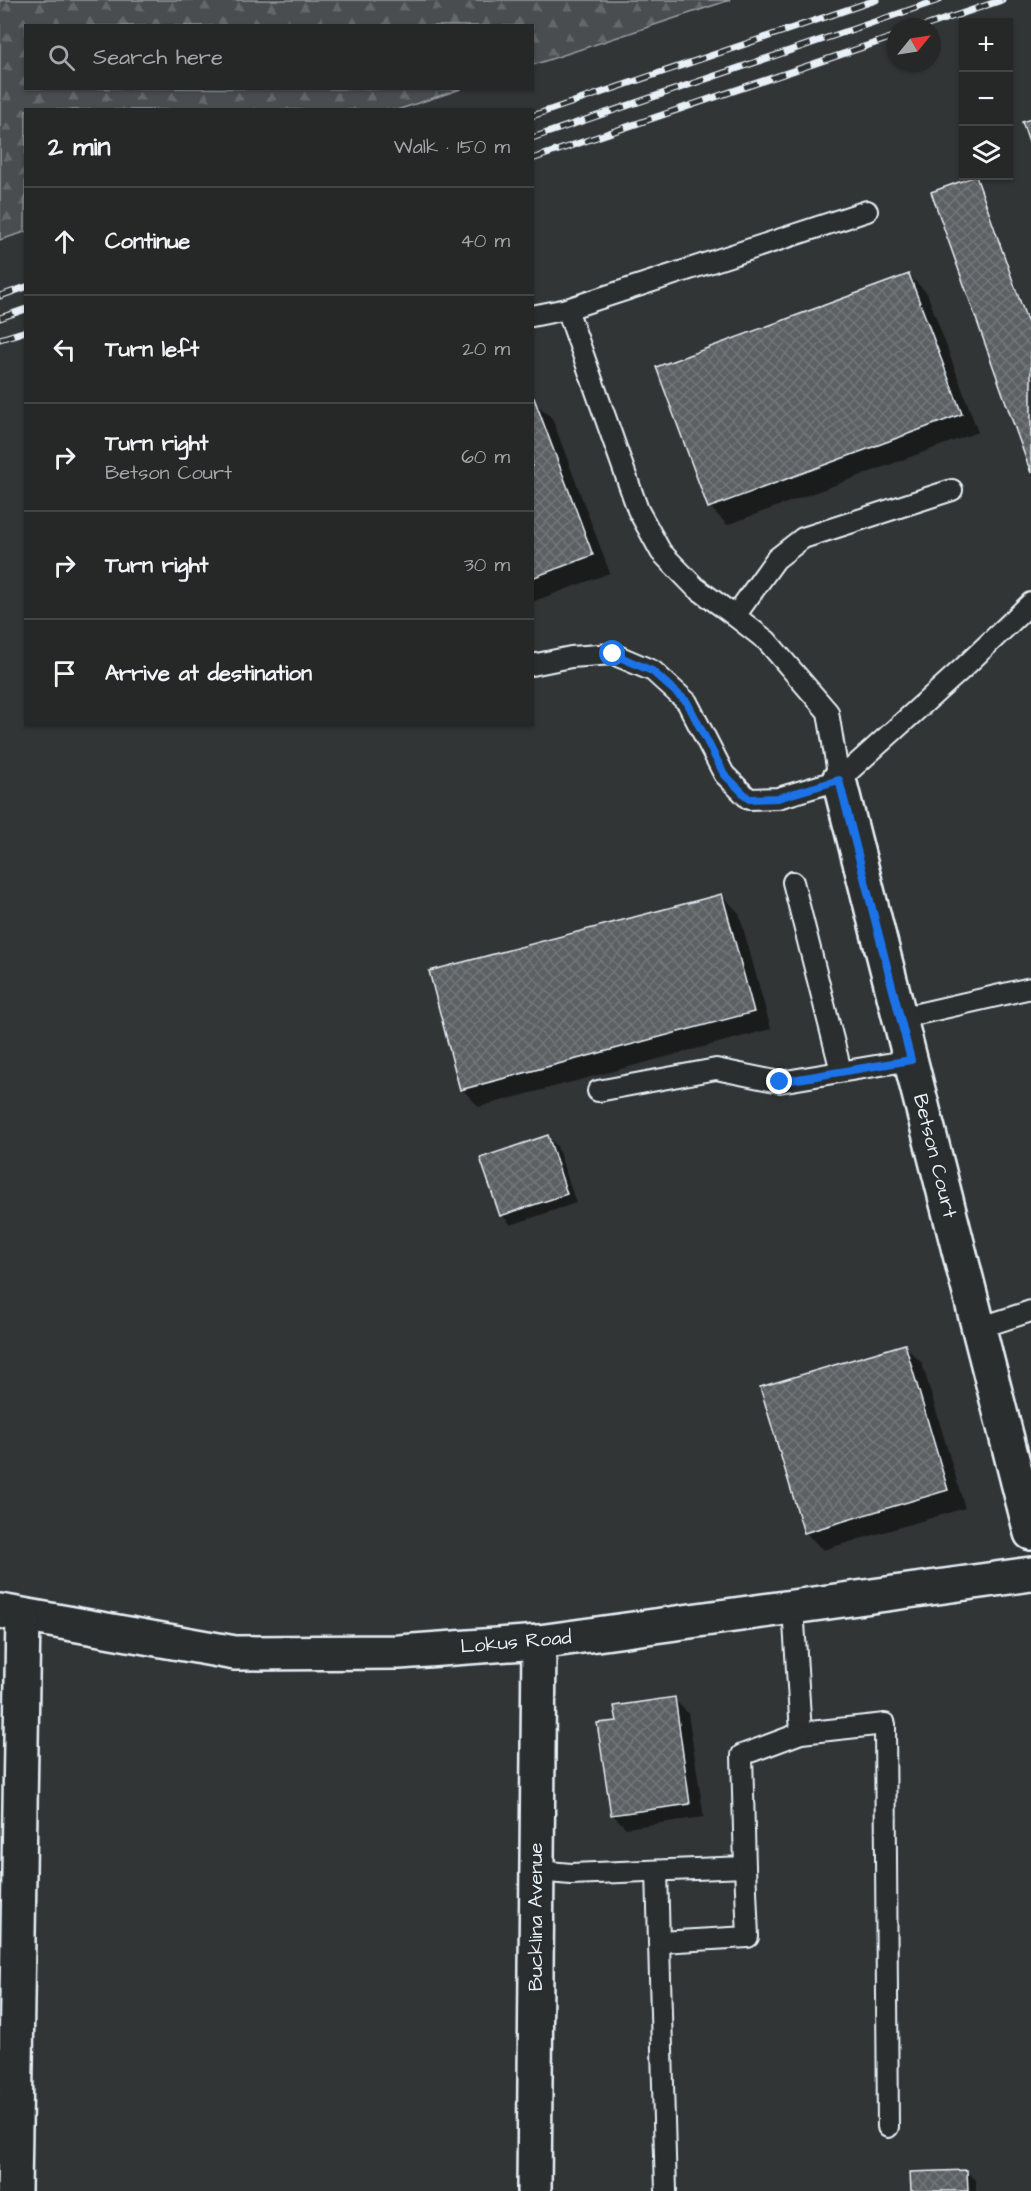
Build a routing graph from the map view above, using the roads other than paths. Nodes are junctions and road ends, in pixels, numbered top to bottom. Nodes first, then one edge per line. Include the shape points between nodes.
1 (867, 210) dead end
2 (567, 309) junction
3 (534, 316) edge
4 (952, 490) dead end
5 (1031, 603) edge
6 (735, 616) junction
7 (534, 666) edge
8 (839, 780) junction
9 (793, 882) dead end
10 (1031, 988) edge
11 (900, 1018) junction
12 (911, 1060) junction
13 (841, 1071) junction
14 (598, 1091) dead end
15 (1031, 1311) edge
16 (980, 1328) junction
17 (1031, 1533) edge
18 (1031, 1574) edge
19 (793, 1607) junction
20 (11, 1614) edge
21 (538, 1642) junction
22 (801, 1733) junction
23 (745, 1867) junction
24 (537, 1871) junction
25 (657, 1871) junction
26 (660, 1942) junction
27 (7, 2121) edge
28 (888, 2127) dead end
29 (14, 2191) edge
30 (534, 2191) edge
31 (666, 2191) edge

1 - 2 lane
2 - 3 lane
2 - 6 lane via 638,510 661,552 695,587
4 - 6 lane via 803,538 776,559
5 - 8 lane
6 - 8 lane via 767,641 828,712
7 - 8 lane via 571,657 613,654 652,671 687,702 724,774 749,799 778,798
8 - 11 street, Betson Court
9 - 13 lane
10 - 11 lane
11 - 12 street, Betson Court
12 - 13 lane
12 - 16 street, Betson Court
13 - 14 lane via 780,1082 716,1069
15 - 16 lane
16 - 17 street, Betson Court
18 - 19 street, Lokus Road
19 - 21 street, Lokus Road
19 - 22 lane
20 - 21 street, Lokus Road via 236,1653 399,1652
20 - 27 street
21 - 24 street, Bucklina Avenue
22 - 23 lane via 742,1755
22 - 28 lane via 885,1724
23 - 25 lane
23 - 26 lane via 748,1937
24 - 25 lane
24 - 30 street, Bucklina Avenue
25 - 26 lane
26 - 31 lane
27 - 29 street

